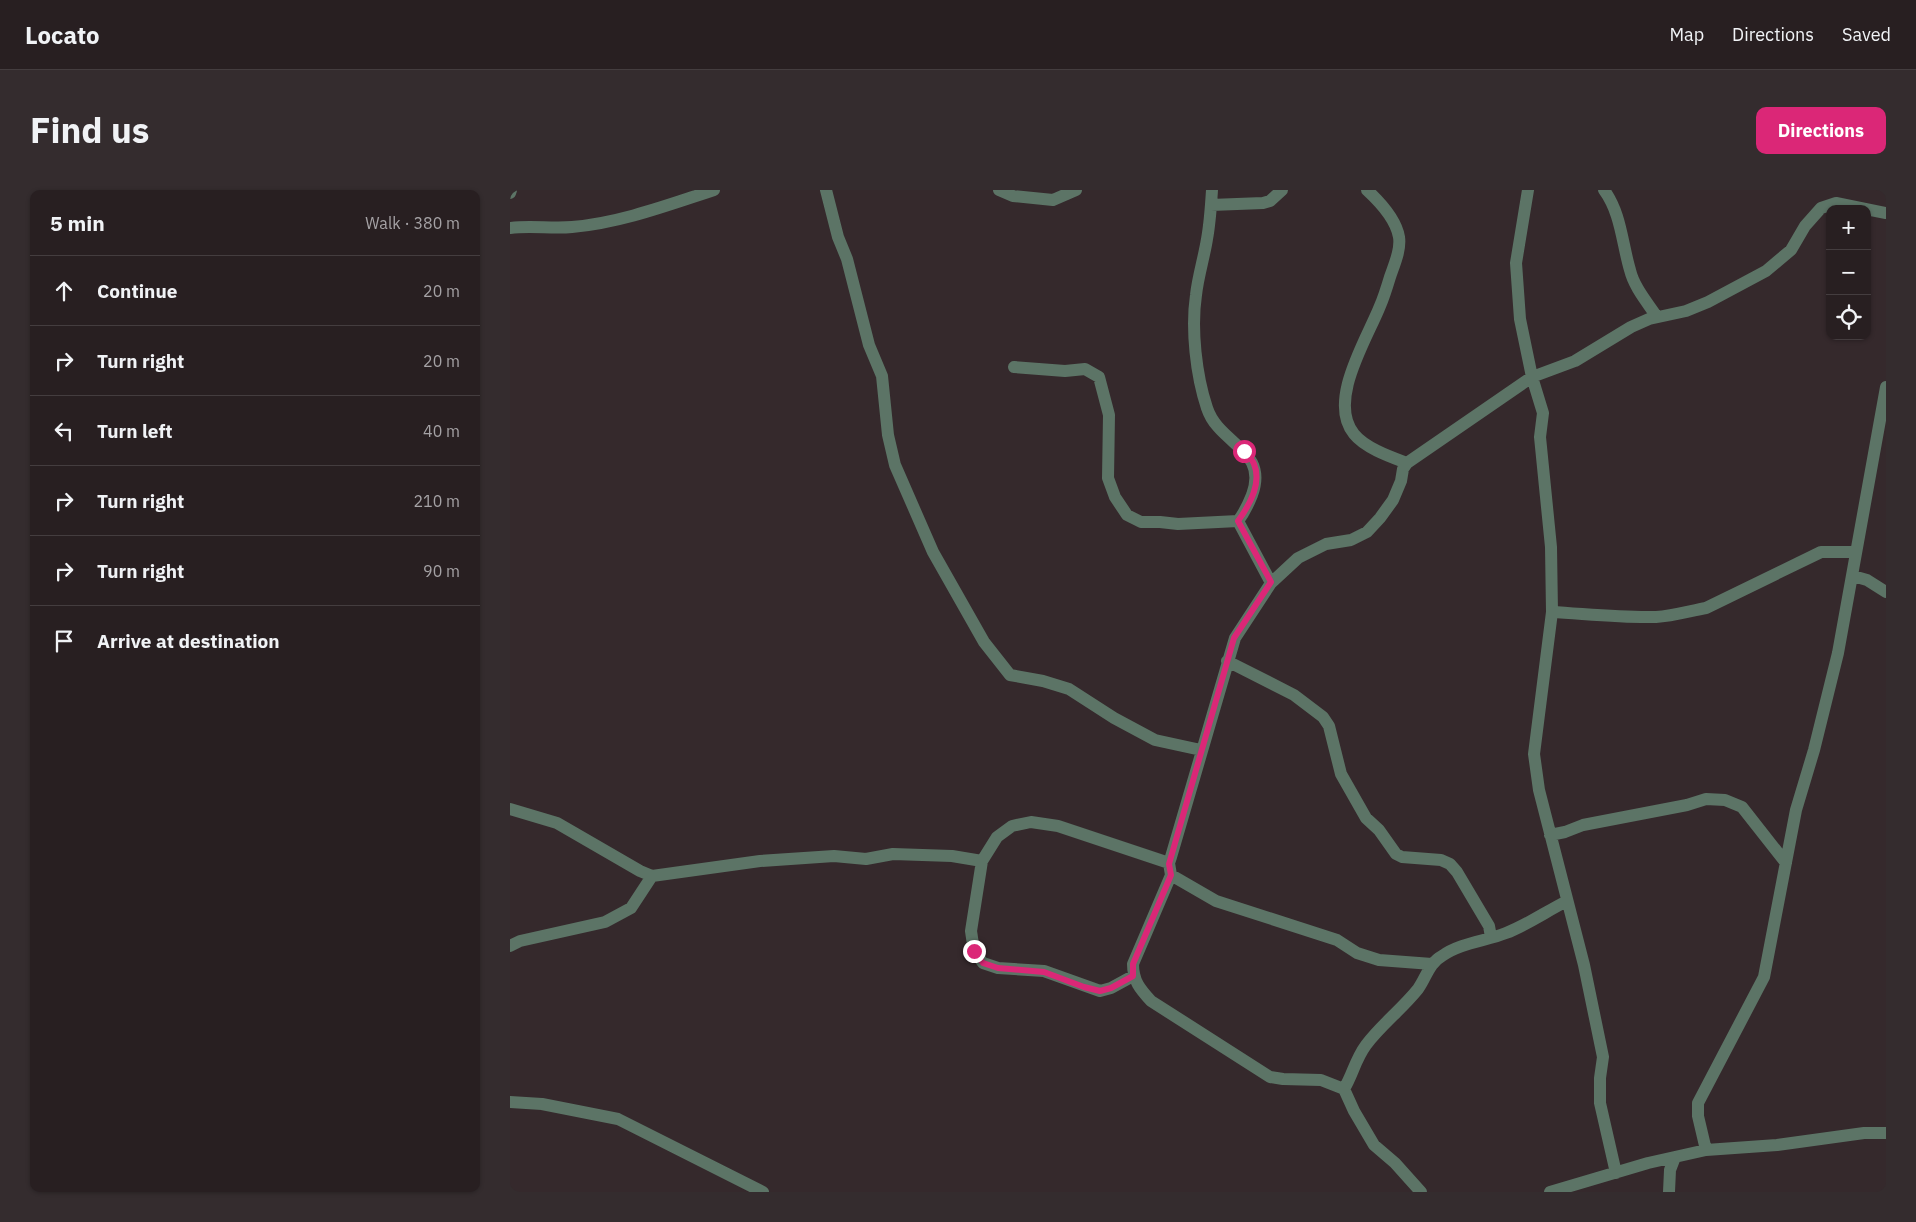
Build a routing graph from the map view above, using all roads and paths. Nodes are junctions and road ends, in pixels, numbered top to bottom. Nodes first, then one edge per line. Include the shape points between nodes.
1 (714, 190) edge
2 (826, 190) edge
3 (999, 190) edge
4 (1076, 190) edge
5 (1212, 190) edge
6 (1282, 190) edge
7 (1367, 190) edge
8 (1528, 190) edge
9 (1604, 190) edge
10 (1211, 205) junction
11 (1886, 213) edge
12 (510, 228) edge
13 (1657, 317) junction
14 (1014, 367) dead end
15 (1532, 377) junction
16 (1886, 387) edge
17 (1407, 463) junction
18 (1238, 521) junction
19 (1856, 552) junction
20 (1853, 576) junction
21 (1271, 582) junction
22 (1886, 592) edge
23 (1552, 612) junction
24 (1226, 661) junction
25 (1202, 750) junction
26 (510, 809) edge
27 (1550, 835) junction
28 (982, 861) junction
29 (1786, 863) junction
30 (1170, 869) junction
31 (652, 876) junction
32 (1567, 901) junction
33 (1491, 937) junction
34 (510, 946) edge
35 (1432, 964) junction
36 (1133, 976) junction
37 (1344, 1089) junction
38 (510, 1102) edge
39 (1886, 1133) edge
40 (1706, 1150) junction
41 (1675, 1157) junction
42 (1616, 1173) junction
43 (764, 1192) edge
44 (1421, 1192) edge
45 (1550, 1192) edge
46 (1669, 1192) edge

1 - 12 street via 608,222 570,228
2 - 25 street via 869,345 882,376 888,435 895,465 933,552 984,642 1010,675 1069,689 1155,740
3 - 4 street via 1013,196 1052,200
5 - 10 street
6 - 10 street via 1263,203
7 - 17 street via 1390,217 1397,231 1398,247 1380,306 1357,357 1345,394 1345,416 1355,436 1382,454
8 - 15 street via 1516,263 1520,319
9 - 13 street via 1616,213 1630,272
10 - 18 street via 1196,296 1195,337 1198,371 1207,409 1218,428 1254,463 1256,484
11 - 13 street via 1836,203 1821,208 1805,226 1791,250 1766,271 1708,302
13 - 15 street via 1631,327 1575,362
14 - 18 street via 1065,371 1086,369 1099,377 1108,415 1108,478 1114,497 1127,515 1141,522
15 - 17 street
15 - 23 street via 1542,413 1540,437 1551,547
16 - 19 street
17 - 21 street via 1393,500 1367,532 1351,540 1326,544 1298,558
18 - 21 street
19 - 20 street
19 - 23 street via 1821,552 1700,609 1658,617
20 - 22 street via 1867,580
20 - 29 street via 1838,653 1796,810
21 - 24 street via 1234,638
23 - 27 street via 1534,754
24 - 25 street
24 - 33 street via 1294,695 1324,717 1342,774 1366,818 1396,854 1450,864 1489,926
25 - 30 street
26 - 31 street via 556,823
27 - 29 street via 1706,799 1725,800 1742,807
27 - 32 street
28 - 30 street via 997,837 1012,826 1031,822 1058,826
28 - 31 street via 902,854 866,859 834,856 760,861
28 - 36 street via 971,931 974,951 983,963 998,968 1044,972 1100,991
29 - 40 street via 1764,977 1698,1104
30 - 35 street via 1216,901 1337,940 1357,953 1379,960
30 - 36 street via 1133,964
31 - 34 street via 631,908 605,922
32 - 33 street via 1507,933
32 - 42 street via 1603,1056 1600,1103
33 - 35 street via 1448,951
35 - 37 street via 1425,980 1354,1062
36 - 37 street via 1139,989 1151,1001 1270,1076 1321,1080
37 - 44 street via 1374,1145
38 - 43 street via 542,1104 618,1119
39 - 40 street
40 - 41 street
41 - 42 street
41 - 46 street via 1670,1170
42 - 45 street

